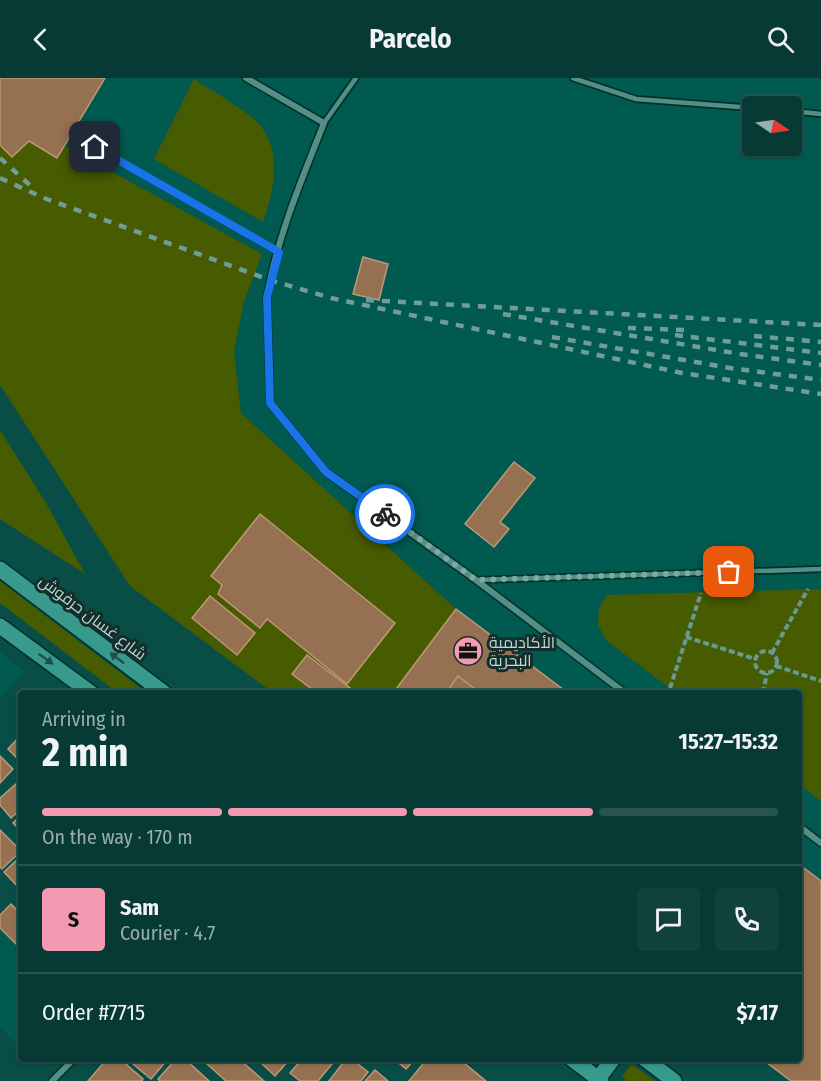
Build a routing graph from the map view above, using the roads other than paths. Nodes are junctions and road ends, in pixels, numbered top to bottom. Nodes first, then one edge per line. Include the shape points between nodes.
1 (246, 78) edge
2 (356, 78) edge
3 (573, 78) edge
4 (742, 107) edge
5 (802, 112) edge
6 (821, 114) edge
7 (324, 123) junction
8 (95, 147) dead end
9 (279, 252) junction
10 (0, 569) edge
11 (821, 570) edge
12 (476, 580) junction
13 (0, 626) edge
14 (87, 690) edge
15 (160, 690) edge
16 (621, 690) edge
17 (802, 829) edge
18 (821, 843) edge
19 (71, 1062) edge
20 (576, 1062) edge
21 (611, 1062) edge
22 (649, 1062) edge
23 (599, 1080) edge
24 (52, 1081) edge
25 (674, 1081) edge

1 - 7 street
2 - 7 lane
3 - 4 lane via 636,99
5 - 6 lane
7 - 9 street
8 - 9 lane
9 - 12 street via 267,297 270,403 326,472
15 -> 10 main road, شارع غسان حرفوش
11 - 12 lane
12 - 16 street
13 -> 14 main road
17 - 18 street
19 - 24 street
20 - 23 main road
21 - 23 main road
22 - 25 main road

